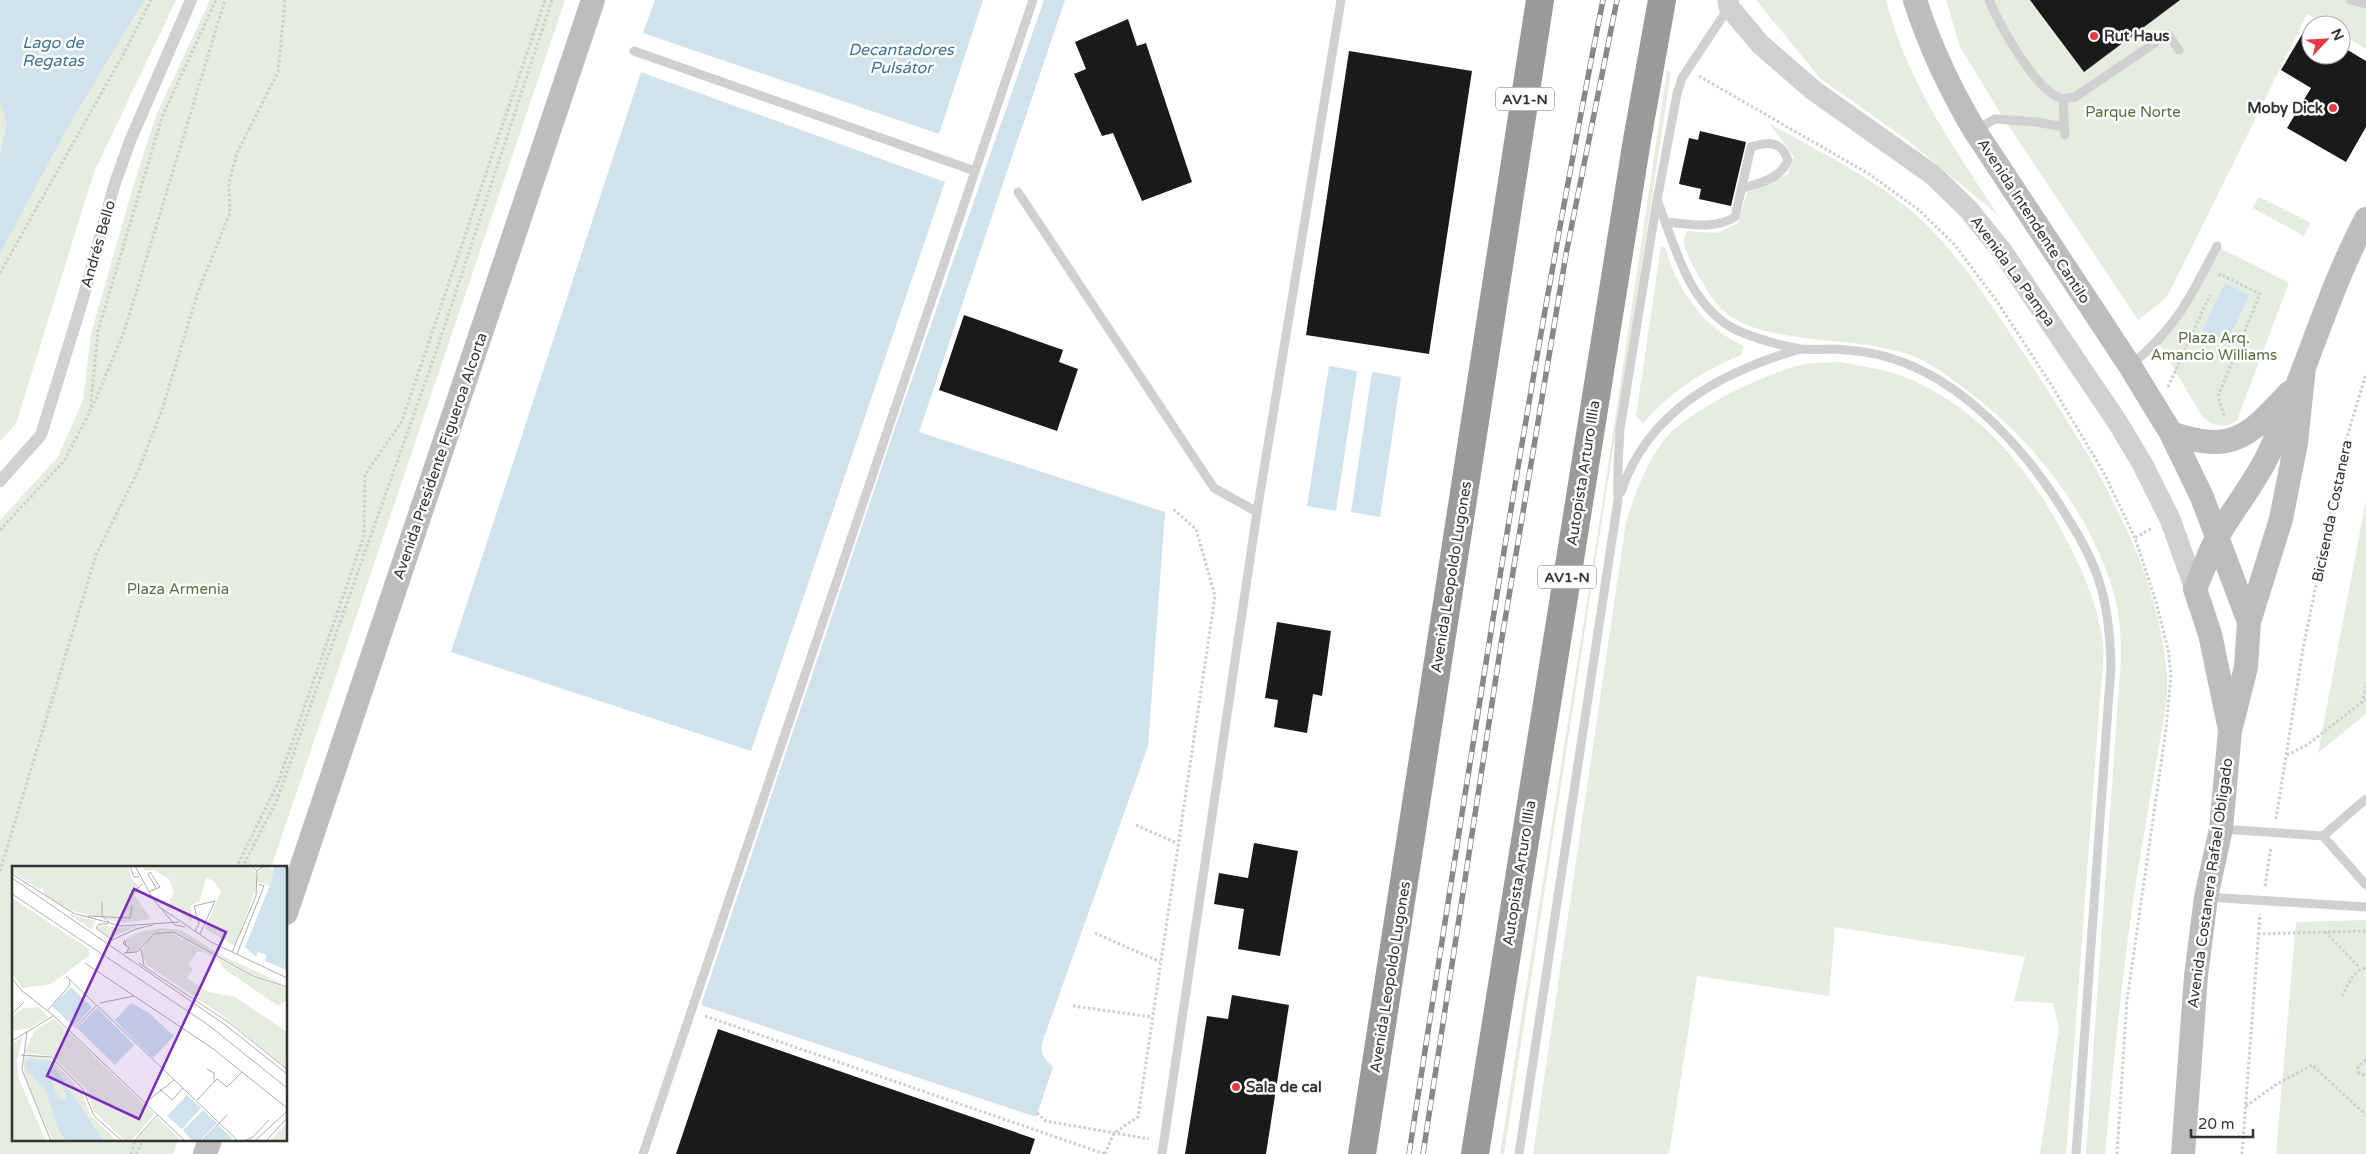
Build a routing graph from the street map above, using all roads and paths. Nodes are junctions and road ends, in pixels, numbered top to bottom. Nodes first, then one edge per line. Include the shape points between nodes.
1 (151, 0) edge
2 (191, 0) edge
3 (216, 0) edge
4 (225, 0) edge
5 (285, 0) edge
6 (546, 0) edge
7 (552, 0) edge
8 (593, 0) edge
9 (1033, 0) edge
10 (1341, 0) edge
11 (1540, 0) edge
12 (1662, 0) edge
13 (1915, 0) edge
14 (1989, 0) edge
15 (2350, 0) edge
16 (1729, 3) edge
17 (2366, 4) edge
18 (2179, 50) dead end
19 (634, 51) dead end
20 (1688, 69) junction
21 (2063, 99) junction
22 (1975, 131) junction
23 (975, 171) junction
24 (1741, 189) junction
25 (1018, 192) dead end
26 (1657, 200) junction
27 (2366, 219) edge
28 (1666, 222) junction
29 (2216, 246) dead end
30 (0, 274) edge
31 (2216, 282) dead end
32 (2212, 291) dead end
33 (1800, 349) junction
34 (2130, 366) junction
35 (2366, 374) edge
36 (2300, 377) junction
37 (2157, 410) junction
38 (90, 412) junction
39 (2171, 433) junction
40 (2232, 441) junction
41 (0, 480) edge
42 (1618, 500) junction
43 (1172, 509) dead end
44 (1257, 512) junction
45 (2170, 519) junction
46 (0, 530) edge
47 (2217, 537) junction
48 (2135, 538) junction
49 (2195, 589) junction
50 (2249, 622) junction
51 (2303, 649) dead end
52 (2366, 686) edge
53 (2366, 699) edge
54 (2362, 702) junction
55 (2230, 732) junction
56 (2286, 755) dead end
57 (2366, 799) edge
58 (1136, 825) dead end
59 (2221, 829) junction
60 (2323, 836) junction
61 (1178, 842) junction
62 (237, 866) edge
63 (243, 866) edge
64 (0, 871) edge
65 (2366, 885) edge
66 (2206, 897) junction
67 (2366, 906) edge
68 (288, 907) edge
69 (2366, 931) edge
70 (2325, 932) junction
71 (1095, 933) dead end
72 (2258, 934) dead end
73 (1160, 962) junction
74 (2360, 968) junction
75 (2366, 968) edge
76 (2342, 996) dead end
77 (1073, 1006) dead end
78 (691, 1011) junction
79 (1152, 1017) junction
80 (2366, 1060) edge
81 (2366, 1076) edge
82 (2246, 1106) dead end
83 (1037, 1113) dead end
84 (2366, 1115) edge
85 (1114, 1133) junction
86 (142, 1142) edge
87 (209, 1142) edge
88 (1164, 1142) junction
89 (136, 1154) edge
90 (205, 1154) edge
91 (643, 1154) edge
92 (1105, 1154) edge
93 (1162, 1154) edge
94 (1362, 1154) edge
95 (1475, 1154) edge
96 (1519, 1154) edge
97 (2076, 1154) edge
98 (2117, 1154) edge
99 (2183, 1154) edge

1 - 30 path
2 - 41 street, Andrés Bello via 133,133 115,183 42,435
3 - 38 path via 162,117 98,331
4 - 38 path via 124,332
5 - 64 path via 278,72 236,153 229,183 230,213 198,292 162,410 139,469 96,555
6 - 62 path via 402,421 365,475 364,536 278,783
7 - 63 path via 436,352 281,790
8 - 68 main road, Avenida Presidente Figueroa Alcorta
9 - 23 lane
10 - 44 lane
11 - 94 highway, Avenida Leopoldo Lugones / AV1-N
12 - 95 highway, Autopista Arturo Illia / AV1-N via 1636,140
13 - 22 main road, Avenida Intendente Cantilo via 1931,47
14 - 21 lane via 2043,88
15 - 17 lane
16 - 20 lane
16 - 45 street, Avenida La Pampa via 1760,44 1812,90 1933,175 1968,209 2002,251 2118,423
18 - 21 lane via 2168,34 2075,97
19 - 23 lane
20 - 26 lane via 1676,94
20 - 48 path via 1869,174 1919,210 1954,244 1996,300 2052,386 2104,473
21 - 22 lane via 2064,131 2036,122 1995,119
22 - 34 main road, Avenida Intendente Cantilo
23 - 78 lane
24 - 24 lane via 1751,148 1763,143 1776,144 1784,150 1788,160 1784,170
24 - 28 lane via 1735,217 1724,224 1705,226
25 - 44 lane via 1214,488
26 - 28 lane
26 - 42 lane via 1620,429
27 - 36 main road, Avenida Costanera Rafael Obligado via 2328,301
28 - 33 lane via 1689,281 1714,314 1746,334
29 - 34 lane via 2178,319
31 - 40 path via 2220,274 2260,294 2218,396
32 - 37 path
33 - 42 lane via 1739,370 1674,411 1646,439 1628,469
33 - 97 lane via 1861,351 1888,357 1916,368 1969,402 2017,446 2040,474 2089,554 2099,579 2106,606 2111,666
34 - 37 main road, Avenida Intendente Cantilo
35 - 51 path, Bicisenda Costanera via 2344,447
36 - 40 main road via 2251,430
36 - 47 main road, Avenida Costanera Rafael Obligado via 2270,452
36 - 50 main road, Avenida Costanera Rafael Obligado via 2296,443 2281,519
37 - 39 main road, Avenida Intendente Cantilo
38 - 46 path via 64,461
39 - 40 main road via 2196,442
39 - 47 main road
42 - 96 lane
43 - 61 path via 1196,529 1215,596
44 - 88 lane
45 - 48 path
45 - 49 street, Avenida La Pampa
47 - 49 main road, Avenida Costanera Rafael Obligado
47 - 50 main road
48 - 98 path via 2156,602 2171,676 2127,1000
49 - 55 main road, Avenida Costanera Rafael Obligado via 2210,634
50 - 55 main road, Avenida Costanera Rafael Obligado via 2246,667
52 - 54 path
53 - 54 path
54 - 56 path via 2307,745
55 - 59 main road, Avenida Costanera Rafael Obligado
57 - 60 lane
58 - 61 path
59 - 60 lane
59 - 66 main road, Avenida Costanera Rafael Obligado
60 - 65 lane
61 - 73 path
66 - 67 lane
66 - 99 main road, Avenida Costanera Rafael Obligado via 2194,1003
69 - 70 path
70 - 72 path
70 - 74 path
71 - 73 path
73 - 79 path
74 - 75 path
74 - 76 path
77 - 79 path
78 - 91 lane
78 - 92 path
79 - 85 path via 1138,1117
80 - 81 path via 2358,1067 2359,1073
82 - 84 path via 2312,1065
83 - 85 path via 1046,1121
85 - 88 path
85 - 92 path
86 - 89 path
87 - 90 main road
88 - 93 lane

